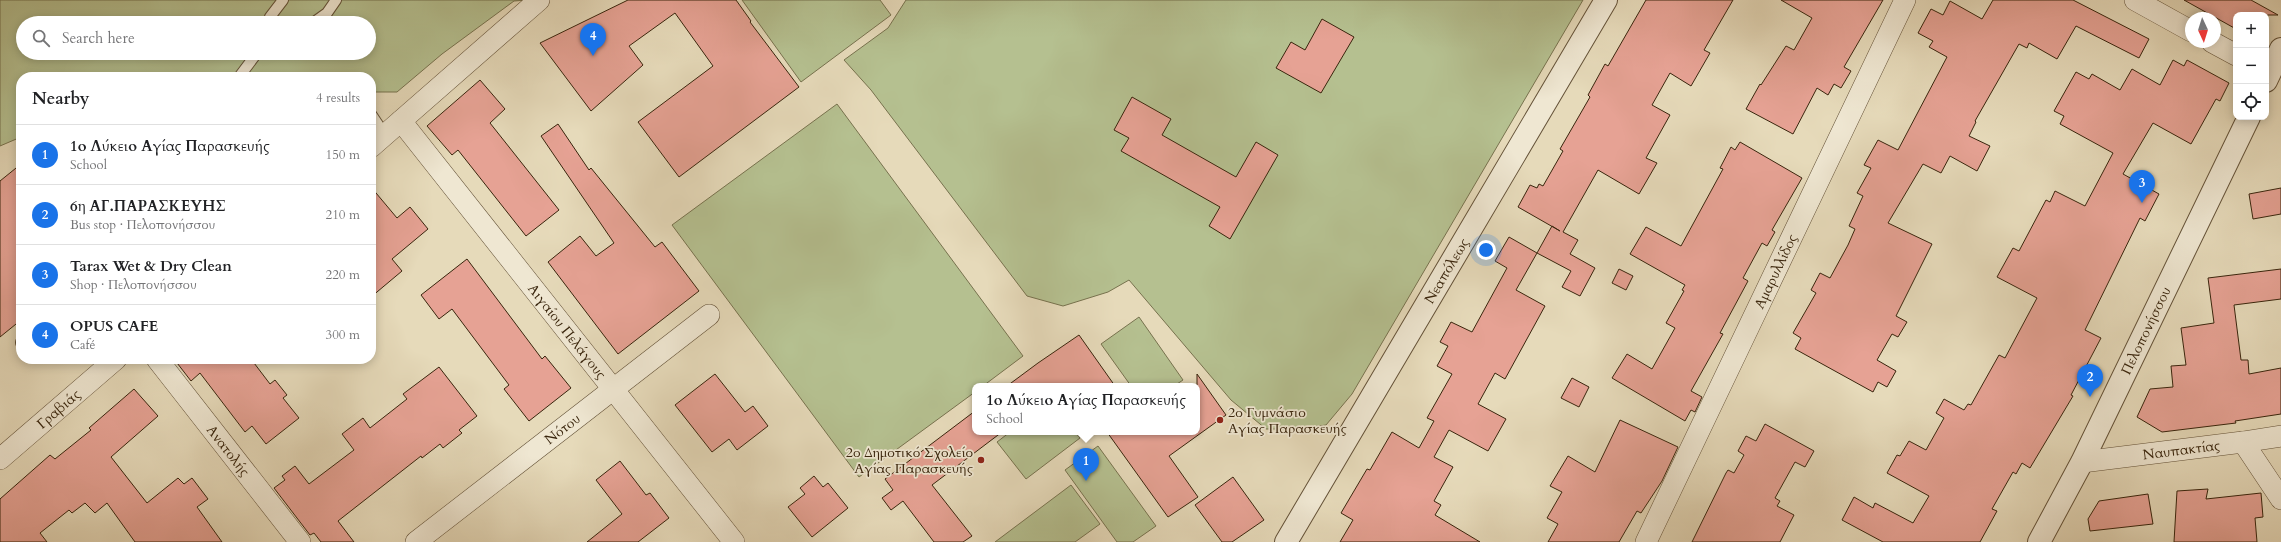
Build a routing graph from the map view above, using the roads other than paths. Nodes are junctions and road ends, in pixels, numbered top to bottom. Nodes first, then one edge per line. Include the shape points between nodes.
1 (283, 0) edge
2 (336, 0) edge
3 (539, 0) edge
4 (1606, 0) edge
5 (1905, 0) edge
6 (2135, 0) edge
7 (271, 16) edge
8 (323, 16) edge
9 (2185, 28) edge
10 (2221, 47) edge
11 (2281, 49) edge
12 (2233, 53) edge
13 (252, 60) edge
14 (2269, 71) edge
15 (243, 72) edge
16 (2248, 120) edge
17 (401, 121) junction
18 (378, 141) edge
19 (709, 315) dead end
20 (110, 364) edge
21 (161, 364) edge
22 (613, 388) junction
23 (2281, 436) edge
24 (2243, 442) junction
25 (0, 459) edge
26 (2082, 462) junction
27 (2281, 499) edge
28 (300, 542) edge
29 (416, 542) edge
30 (734, 542) edge
31 (1286, 542) edge
32 (1646, 542) edge
33 (2039, 542) edge

1 - 7 lane
2 - 8 lane
3 - 17 street
4 - 31 street, Νεαπόλεως
5 - 32 street, Αμαρυλλίδος
6 - 9 street
10 - 12 street
11 - 14 street
13 - 15 lane
16 - 26 street, Πελοπονήσσου
17 - 18 street
17 - 22 street, Αιγαίου Πελάγους
19 - 22 street, Νότου
20 - 25 street, Γραβιάς
21 - 28 street, Ανατολής
22 - 29 street, Νότου
22 - 30 street, Αιγαίου Πελάγους
23 - 24 street, Ναυπακτίας
24 - 26 street, Ναυπακτίας
24 - 27 street
26 - 33 street, Πελοπονήσσου

